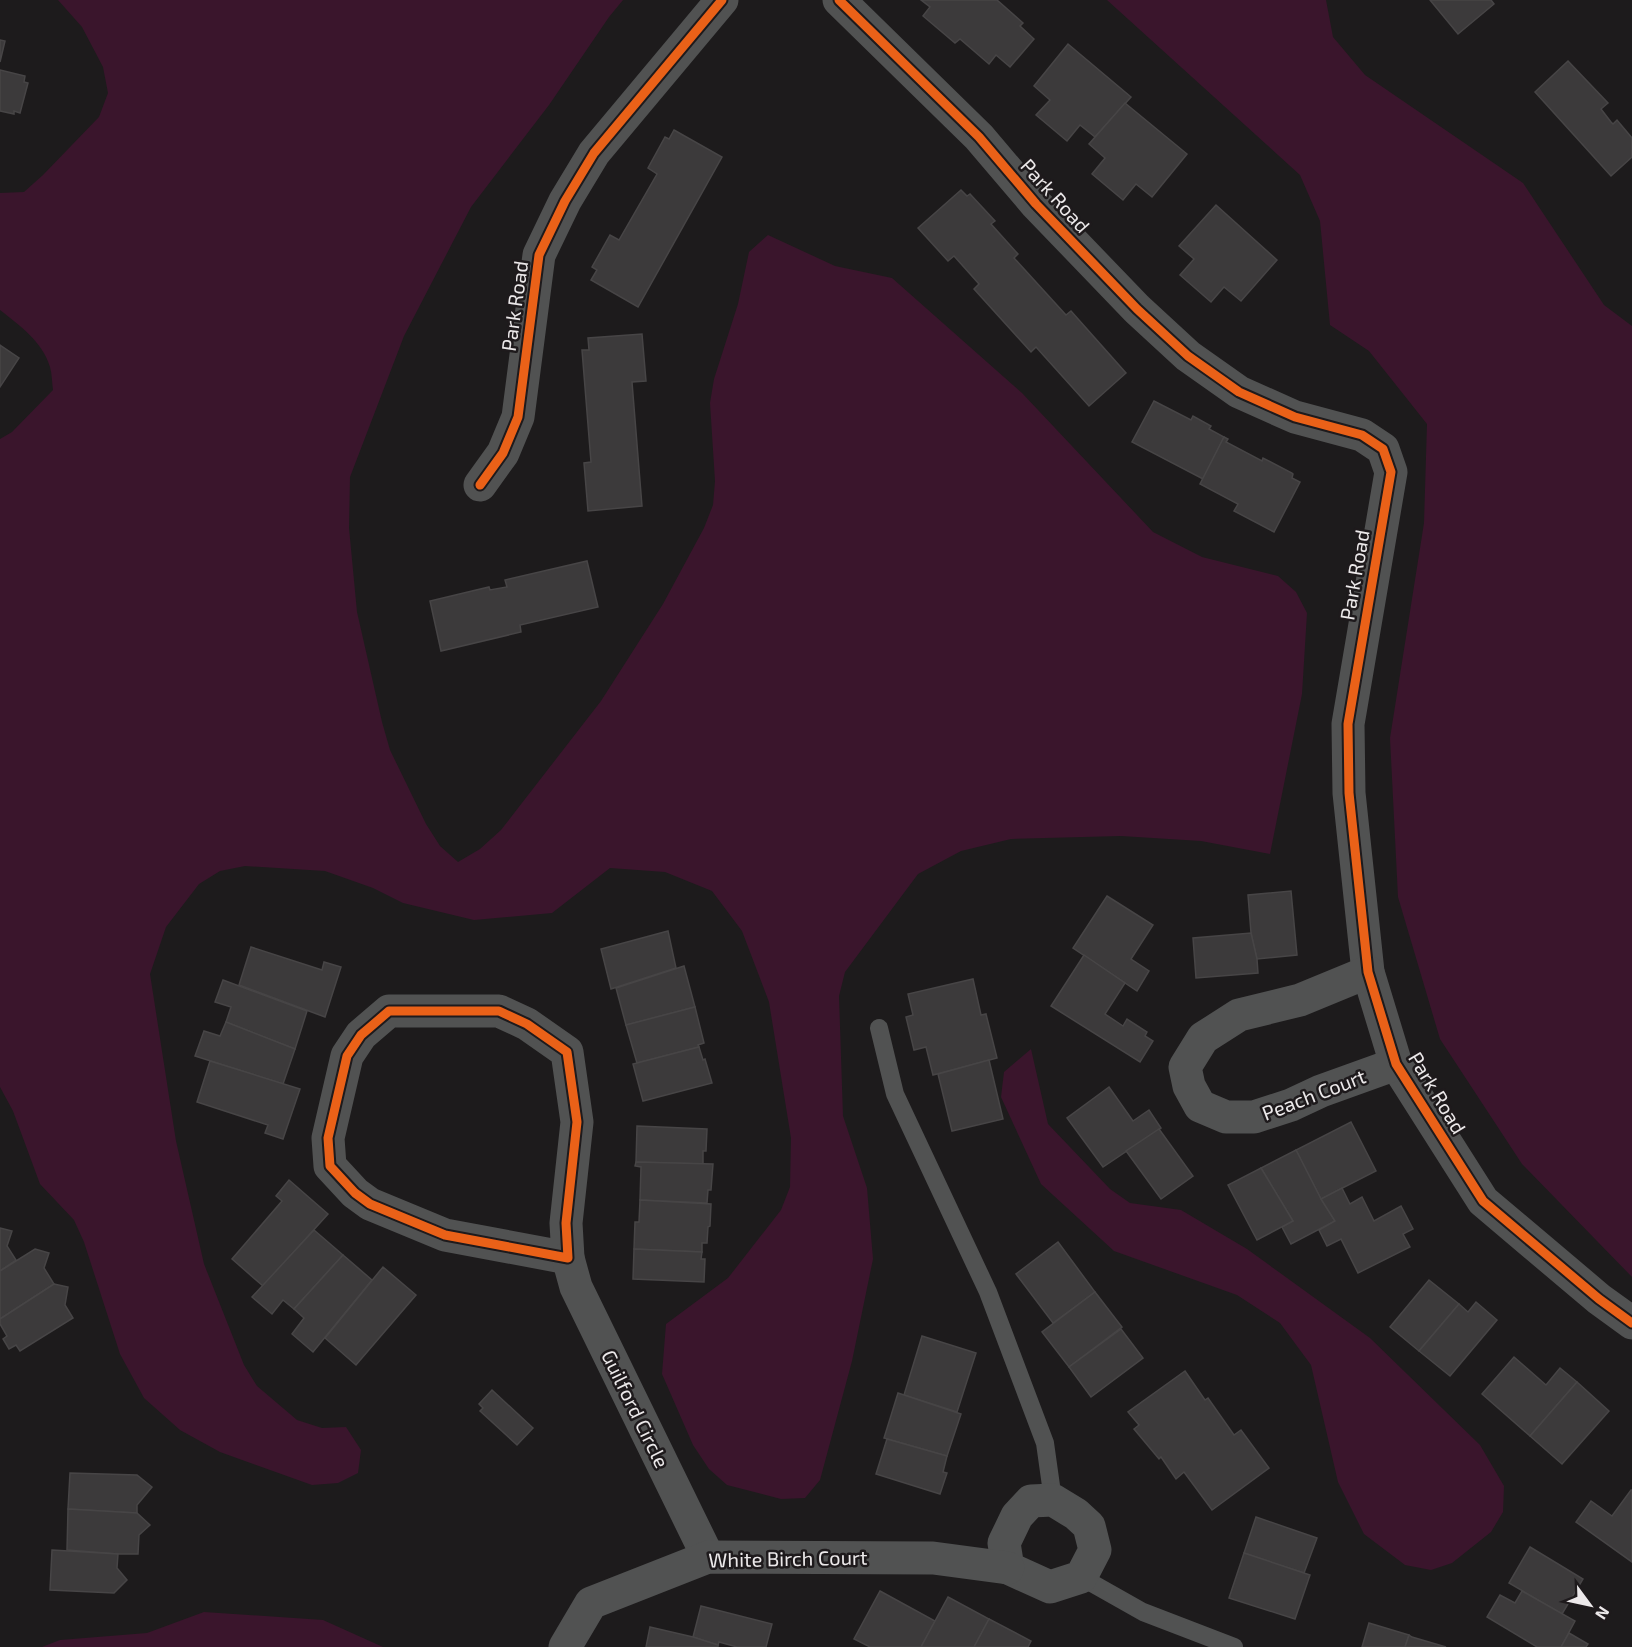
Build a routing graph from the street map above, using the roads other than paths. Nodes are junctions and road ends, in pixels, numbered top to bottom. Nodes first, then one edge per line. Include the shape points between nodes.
1 (722, 0) edge
2 (839, 0) edge
3 (480, 485) dead end
4 (1368, 972) junction
5 (879, 1028) dead end
6 (1396, 1064) junction
7 (568, 1258) junction
8 (1632, 1323) edge
9 (1053, 1500) junction
10 (708, 1557) junction
11 (1008, 1568) junction
12 (1081, 1577) junction
13 (565, 1647) edge
14 (1234, 1647) edge

1 - 3 street, Park Road via 594,153 565,201 539,255 518,417 503,453
2 - 4 street, Park Road via 979,137 1036,204 1188,356 1239,392 1295,417 1362,435 1383,449 1391,472 1348,724 1348,793
4 - 6 street, Park Road
4 - 6 street, Peach Court via 1300,1000 1239,1015 1203,1038 1185,1067 1189,1086 1200,1106 1226,1117 1254,1117
5 - 9 lane via 895,1094 988,1293 1045,1443
6 - 8 street, Park Road via 1483,1201
7 - 7 street, Guilford Circle via 567,1223 577,1122 567,1052 527,1024 499,1011 389,1011 361,1035 347,1056 328,1138 330,1166 370,1204 445,1235
7 - 10 street, Guilford Circle via 576,1287
9 - 11 street via 1031,1501 1017,1516 1004,1543
9 - 12 street via 1089,1526 1095,1550
10 - 11 street, White Birch Court via 933,1558
10 - 13 street, White Birch Court via 591,1603
11 - 12 street via 1050,1587
12 - 14 lane via 1143,1612

